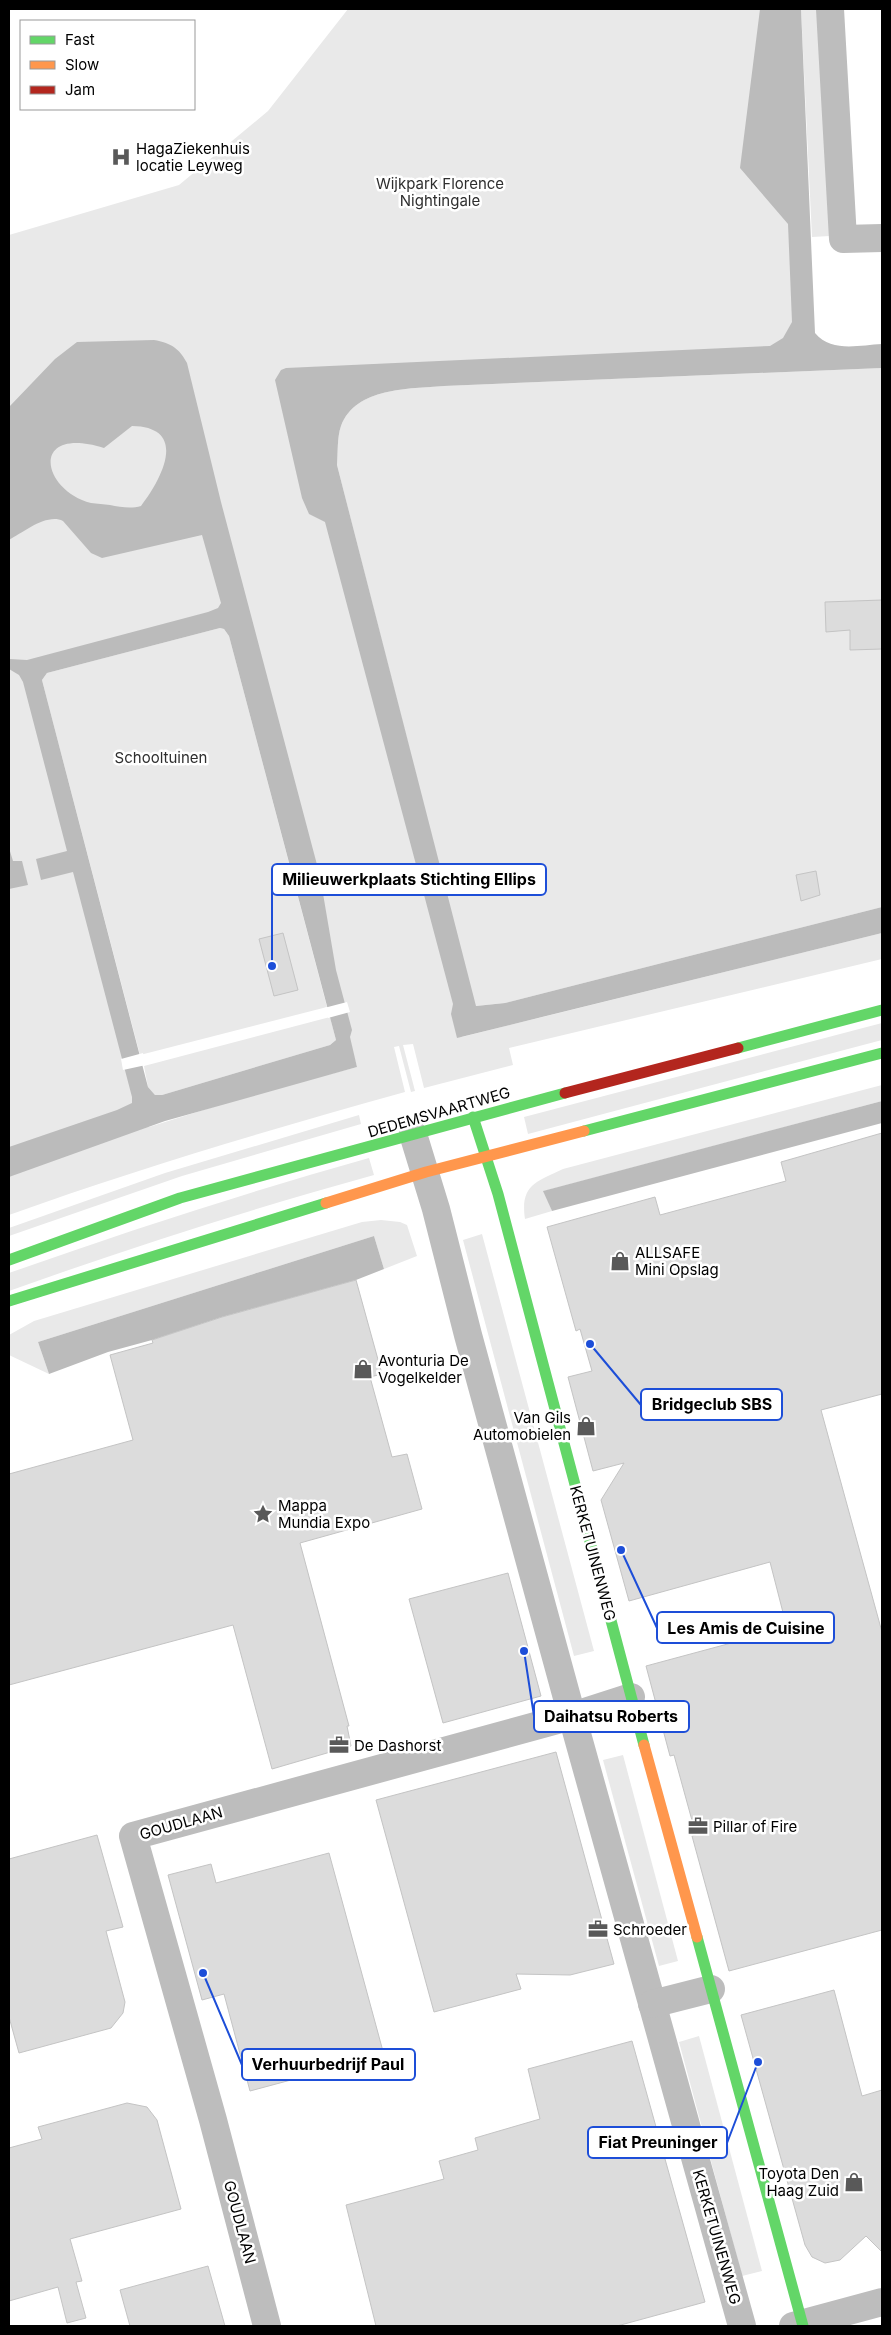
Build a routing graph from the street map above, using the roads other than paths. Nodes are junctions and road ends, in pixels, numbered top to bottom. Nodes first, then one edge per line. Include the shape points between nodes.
1 (830, 9) edge
2 (882, 238) edge
3 (882, 1010) edge
4 (882, 1053) edge
5 (472, 1117) junction
6 (413, 1134) junction
7 (485, 1158) junction
8 (426, 1172) junction
9 (9, 1260) edge
10 (9, 1301) edge
11 (631, 1697) junction
12 (572, 1716) junction
13 (711, 1989) junction
14 (652, 2004) junction
15 (882, 2302) edge
16 (799, 2325) edge
17 (267, 2326) edge
18 (742, 2326) edge

1 - 2 street via 843,239
3 - 5 main road, DEDEMSVAARTWEG
4 - 7 main road
5 - 6 main road, DEDEMSVAARTWEG
5 - 7 main road, KERKETUINENWEG
6 - 8 street, KERKETUINENWEG
6 - 9 main road, DEDEMSVAARTWEG via 180,1198
7 - 8 main road
7 - 11 main road, KERKETUINENWEG via 498,1194
8 - 10 main road
8 - 12 street, KERKETUINENWEG
11 - 12 street, GOUDLAAN
11 - 13 main road, KERKETUINENWEG
12 - 14 street, KERKETUINENWEG
12 - 17 street, GOUDLAAN via 133,1836
13 - 14 street
13 - 16 main road, KERKETUINENWEG
14 - 18 street, KERKETUINENWEG
15 - 16 street

